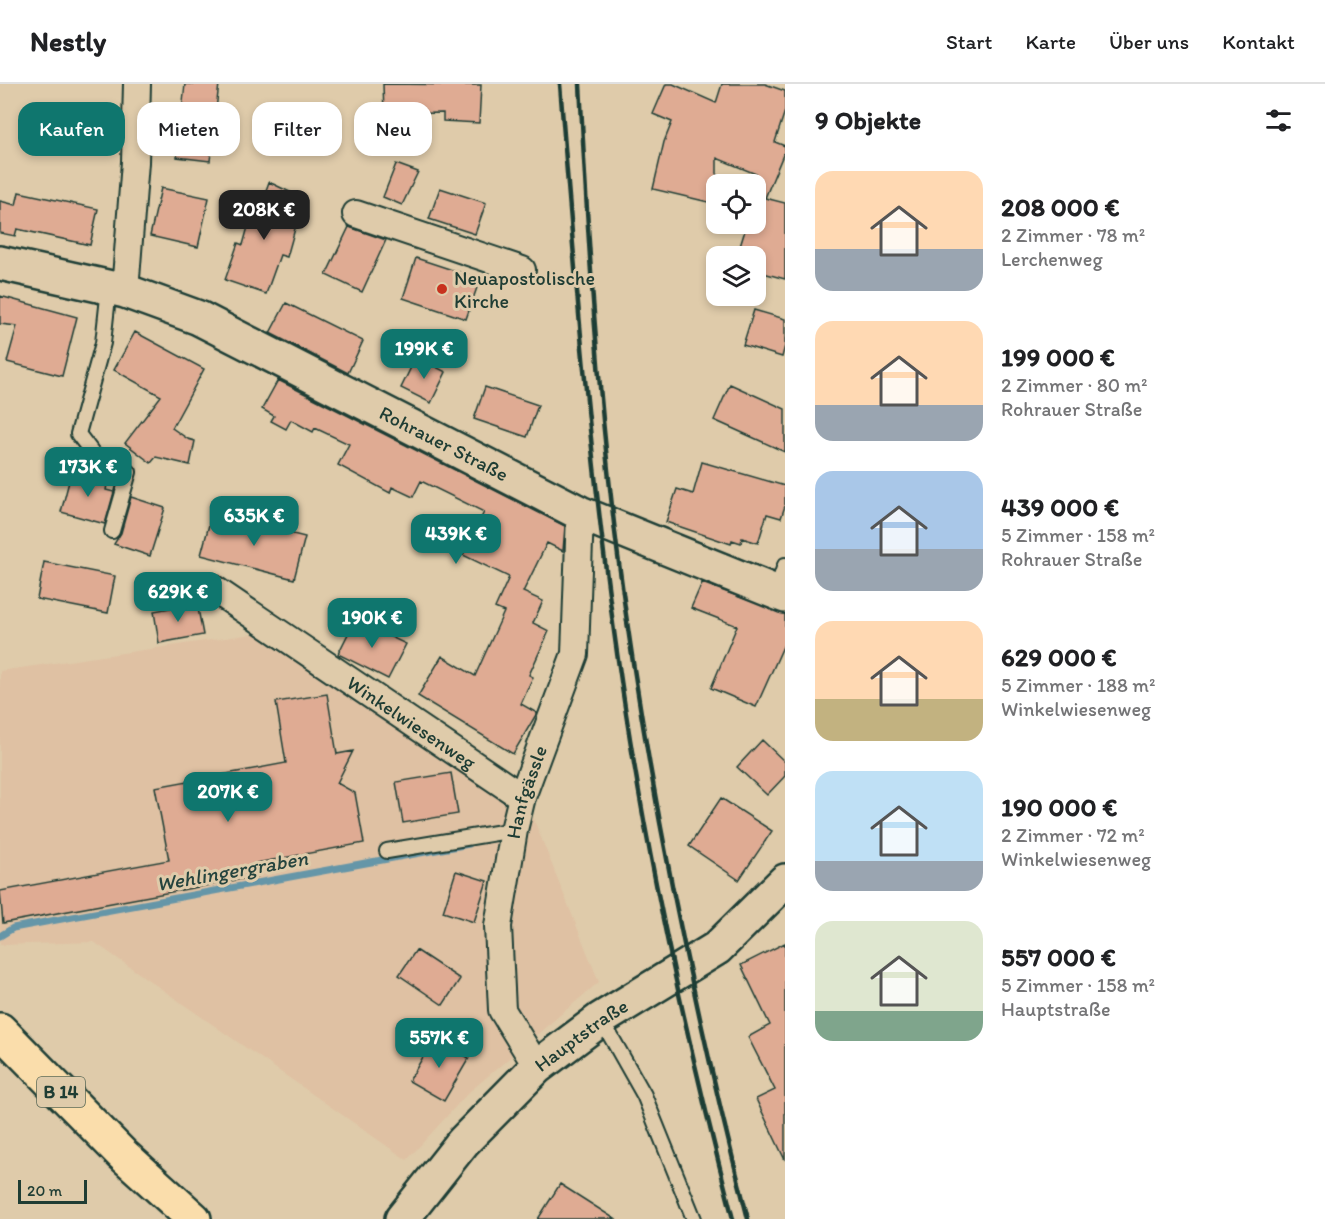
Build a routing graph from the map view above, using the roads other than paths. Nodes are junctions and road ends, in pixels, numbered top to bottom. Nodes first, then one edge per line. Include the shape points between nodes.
1 (137, 84) edge
2 (356, 214) dead end
3 (0, 263) edge
4 (522, 270) dead end
5 (117, 290) junction
6 (580, 513) junction
7 (112, 531) dead end
8 (782, 584) edge
9 (210, 586) dead end
10 (522, 797) junction
11 (514, 830) junction
12 (387, 851) dead end
13 (785, 881) edge
14 (601, 1019) junction
15 (0, 1030) edge
16 (537, 1067) junction
17 (194, 1219) edge
18 (402, 1219) edge
19 (694, 1219) edge

1 - 5 street via 135,162
2 - 4 street
3 - 5 street, Rohrauer Straße
5 - 6 street, Rohrauer Straße via 199,318
5 - 7 lane via 78,434 94,454 129,472
6 - 8 street, Rohrauer Straße
6 - 10 street, Hanfgässle via 575,654
9 - 10 street, Winkelwiesenweg
10 - 11 street, Hanfgässle
11 - 12 lane
11 - 16 street, Hanfgässle via 498,926 502,1010
13 - 14 street, Hauptstraße via 717,948
14 - 16 street, Hauptstraße
14 - 19 lane via 644,1095
15 - 17 main road, B 14 via 122,1154
16 - 18 street, Hauptstraße via 463,1142

